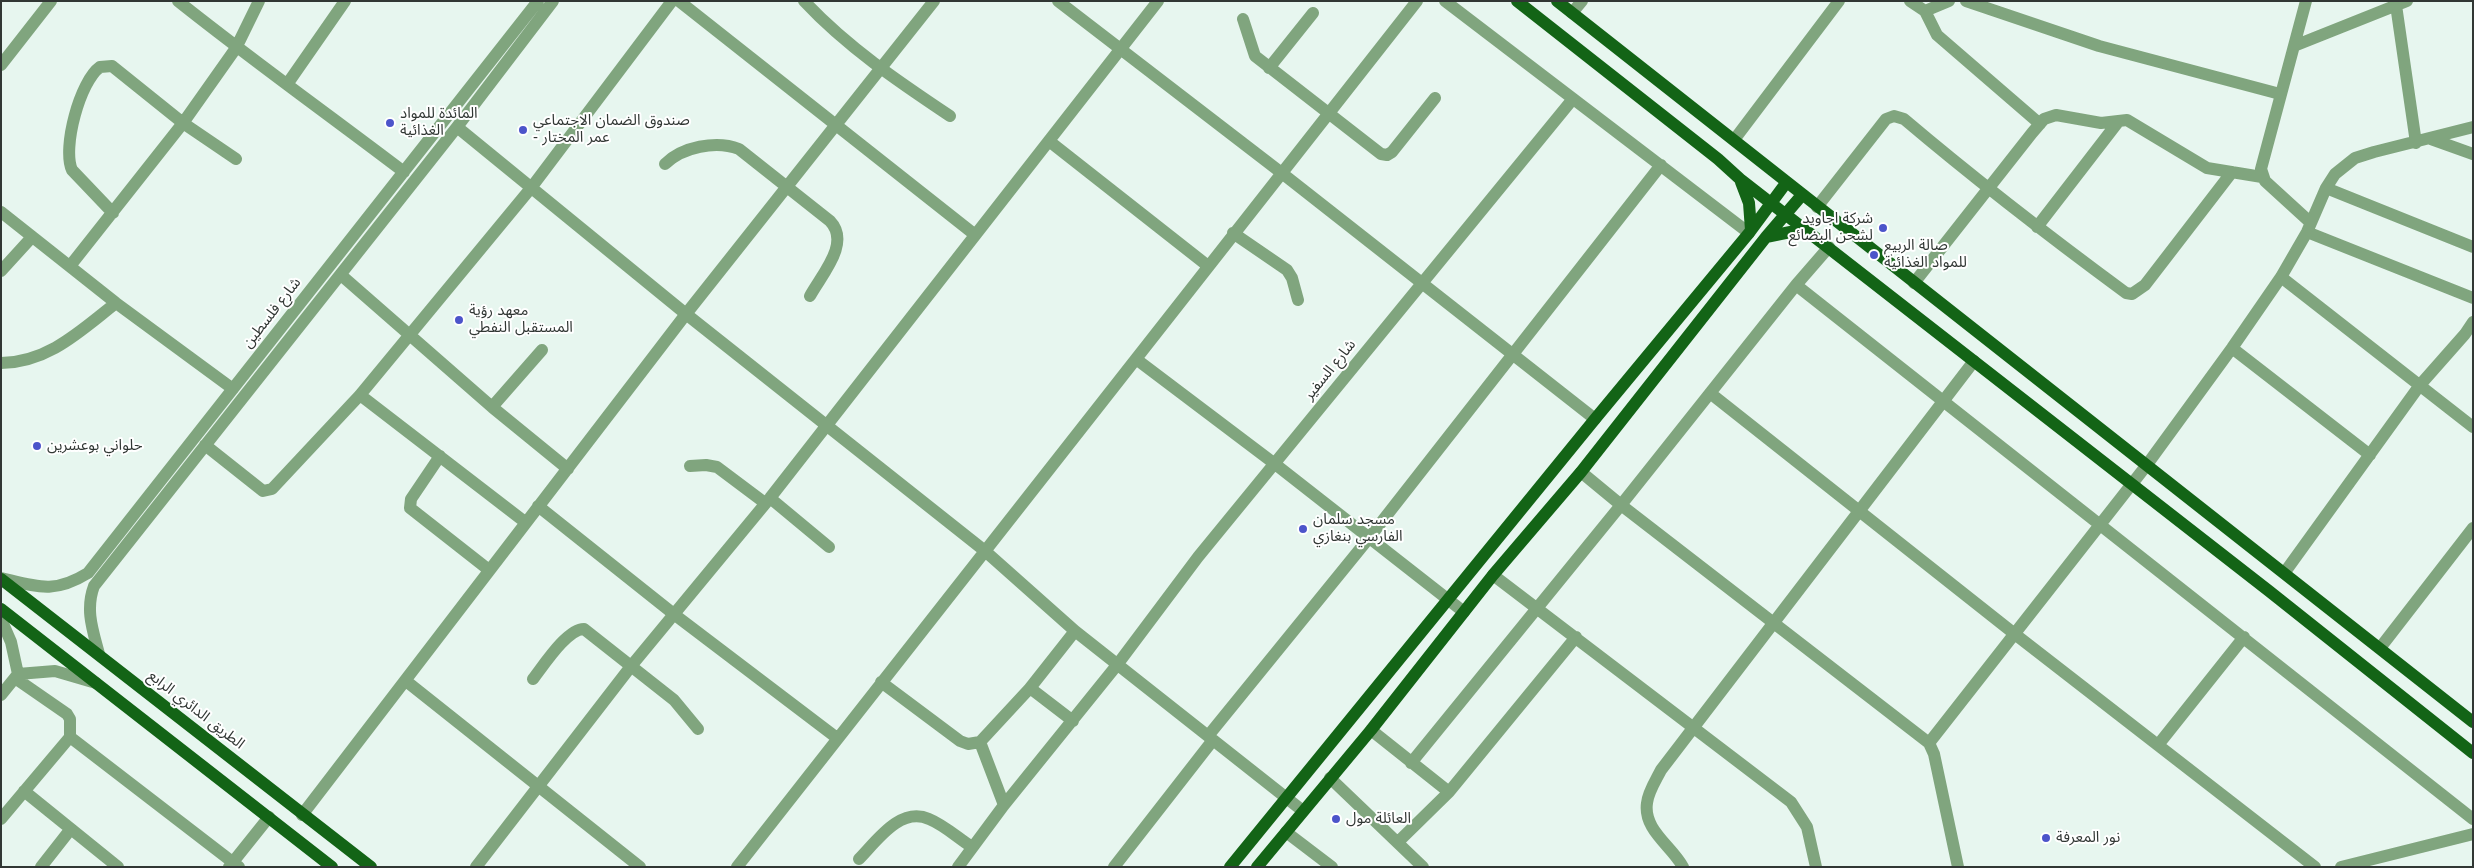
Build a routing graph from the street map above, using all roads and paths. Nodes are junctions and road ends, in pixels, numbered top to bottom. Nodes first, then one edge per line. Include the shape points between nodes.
1 (178, 1) edge
2 (259, 1) edge
3 (345, 1) edge
4 (553, 1) edge
5 (672, 1) edge
6 (679, 1) edge
7 (804, 1) edge
8 (934, 1) edge
9 (1058, 1) edge
10 (1158, 1) edge
11 (1418, 1) edge
12 (1445, 1) edge
13 (1517, 1) edge
14 (1557, 1) edge
15 (1582, 1) edge
16 (1839, 1) edge
17 (1910, 1) edge
18 (1949, 1) edge
19 (1966, 1) edge
20 (2306, 1) edge
21 (49, 2) edge
22 (534, 3) edge
23 (2402, 3) edge
24 (1925, 11) junction
25 (1313, 13) dead end
26 (1572, 13) junction
27 (1243, 19) dead end
28 (2294, 46) junction
29 (236, 48) junction
30 (1119, 50) junction
31 (1, 65) edge
32 (1269, 68) junction
33 (882, 69) junction
34 (288, 83) junction
35 (482, 83) junction
36 (2280, 94) junction
37 (1435, 98) dead end
38 (1572, 100) junction
39 (1329, 114) junction
40 (950, 116) dead end
41 (2118, 122) junction
42 (183, 123) junction
43 (2040, 124) junction
44 (837, 126) junction
45 (457, 127) junction
46 (2473, 127) edge
47 (2431, 139) junction
48 (1734, 140) junction
49 (1049, 141) junction
50 (2416, 142) junction
51 (2473, 154) edge
52 (236, 160) dead end
53 (666, 164) dead end
54 (1661, 165) junction
55 (404, 172) junction
56 (2232, 172) junction
57 (1283, 174) junction
58 (2262, 177) junction
59 (1740, 179) junction
60 (1786, 183) junction
61 (786, 187) junction
62 (531, 188) junction
63 (2326, 188) junction
64 (1988, 189) junction
65 (1802, 195) junction
66 (1771, 203) junction
67 (1818, 207) junction
68 (1, 212) edge
69 (112, 213) junction
70 (1785, 214) junction
71 (2037, 227) junction
72 (2309, 228) junction
73 (1805, 229) junction
74 (1750, 232) junction
75 (1233, 233) junction
76 (974, 234) junction
77 (32, 237) junction
78 (1766, 237) junction
79 (2473, 247) edge
80 (1829, 248) junction
81 (70, 266) junction
82 (1208, 266) junction
83 (1, 271) edge
84 (341, 275) junction
85 (2281, 277) junction
86 (1914, 282) junction
87 (1421, 284) junction
88 (1796, 284) junction
89 (810, 296) dead end
90 (2473, 298) edge
91 (1298, 300) dead end
92 (116, 303) junction
93 (686, 314) junction
94 (2473, 322) edge
95 (410, 334) junction
96 (2469, 336) edge
97 (2232, 348) junction
98 (1653, 349) junction
99 (542, 350) dead end
100 (1512, 356) junction
101 (1136, 359) junction
102 (1974, 361) junction
103 (1668, 362) junction
104 (1, 363) edge
105 (2420, 384) junction
106 (233, 390) junction
107 (1710, 393) junction
108 (360, 395) junction
109 (1943, 400) junction
110 (492, 407) junction
111 (1594, 419) junction
112 (826, 423) junction
113 (2473, 427) edge
114 (205, 445) junction
115 (2370, 454) junction
116 (440, 456) junction
117 (1275, 464) junction
118 (690, 466) dead end
119 (2146, 466) junction
120 (568, 469) junction
121 (1581, 472) junction
122 (2131, 486) junction
123 (768, 500) junction
124 (538, 506) junction
125 (1621, 506) junction
126 (1859, 510) junction
127 (526, 522) junction
128 (2101, 525) junction
129 (2471, 535) edge
130 (1369, 538) junction
131 (829, 547) dead end
132 (985, 551) junction
133 (489, 570) junction
134 (2285, 572) junction
135 (1493, 575) junction
136 (1, 579) edge
137 (1448, 600) junction
138 (1537, 608) junction
139 (1, 609) edge
140 (1464, 612) junction
141 (675, 615) junction
142 (1, 619) edge
143 (1773, 623) junction
144 (1075, 631) junction
145 (2016, 635) junction
146 (1576, 637) junction
147 (2244, 637) junction
148 (2380, 648) junction
149 (99, 654) junction
150 (632, 665) junction
151 (1117, 665) junction
152 (16, 676) junction
153 (533, 678) dead end
154 (1384, 679) junction
155 (406, 681) junction
156 (882, 682) junction
157 (101, 685) junction
158 (1030, 688) junction
159 (1401, 692) junction
160 (1, 695) edge
161 (1073, 721) junction
162 (2473, 722) edge
163 (1694, 726) junction
164 (698, 729) dead end
165 (1371, 730) junction
166 (70, 737) junction
167 (837, 738) junction
168 (1210, 738) junction
169 (980, 742) junction
170 (1929, 743) junction
171 (2158, 745) junction
172 (2473, 753) edge
173 (1411, 763) junction
174 (1330, 778) junction
175 (539, 786) junction
176 (24, 791) junction
177 (1449, 792) junction
178 (1287, 798) junction
179 (1004, 805) junction
180 (1302, 811) junction
181 (302, 815) junction
182 (269, 817) junction
183 (1, 819) edge
184 (2473, 819) edge
185 (70, 830) junction
186 (1286, 832) junction
187 (2473, 834) edge
188 (1398, 842) junction
189 (972, 847) junction
190 (859, 860) dead end
191 (2362, 864) edge
192 (234, 865) edge
193 (117, 866) edge
194 (41, 867) edge
195 (332, 867) edge
196 (371, 867) edge
197 (476, 867) edge
198 (640, 867) edge
199 (737, 867) edge
200 (958, 867) edge
201 (1114, 867) edge
202 (1230, 867) edge
203 (1257, 867) edge
204 (1332, 867) edge
205 (1423, 867) edge
206 (1683, 867) edge
207 (1816, 867) edge
208 (1958, 867) edge
209 (2315, 867) edge
210 (2341, 867) edge

1 - 29 street
2 - 29 street
3 - 34 street
4 - 35 street, شارع فلسطين
5 - 62 street
6 - 44 street
7 - 33 street via 829,27
8 - 33 street
9 - 30 street
10 - 30 street
11 - 39 street
12 - 38 street
13 - 59 main road
14 - 26 main road
15 - 26 street
16 - 48 street
17 - 24 street
18 - 24 street
19 - 36 street via 2099,46
20 - 28 street
21 - 31 street
22 - 35 street, شارع فلسطين
23 - 28 street
23 - 50 street
24 - 43 street via 1937,35
25 - 32 street
26 - 48 main road
27 - 32 street via 1255,56
28 - 36 street
29 - 34 street
29 - 42 street
30 - 49 street
30 - 57 street
32 - 39 street
33 - 40 street
33 - 44 street
34 - 55 street
35 - 45 street, شارع فلسطين
35 - 55 street, شارع فلسطين
36 - 58 street
37 - 39 street via 1387,155 1381,154
38 - 54 street
38 - 87 street, شارع السفير
39 - 57 street
41 - 43 street via 2101,123 2056,115 2049,116
41 - 56 street via 2132,122 2207,168
41 - 71 street
42 - 52 street
42 - 69 street
42 - 69 street via 112,66 95,70 82,94 71,132 69,161 72,170
43 - 64 street
44 - 61 street
44 - 76 street
45 - 62 street
45 - 84 street, شارع فلسطين
46 - 47 street
47 - 50 street
47 - 51 street
48 - 60 main road
49 - 76 street
49 - 82 street
50 - 63 street via 2356,158 2335,174
53 - 61 street via 683,151 732,146
54 - 74 street
54 - 100 street
55 - 106 street, شارع فلسطين
56 - 58 street
56 - 71 street via 2145,285 2132,294 2126,293
57 - 75 street
57 - 87 street
58 - 72 street
59 - 66 main road
59 - 74 main road via 1750,203
60 - 65 main road
60 - 66 main road
61 - 89 street via 830,220 839,236 837,249
61 - 93 street
62 - 93 street
62 - 95 street
63 - 72 street
63 - 79 street
64 - 67 street via 1904,119 1894,116 1886,119
64 - 71 street
64 - 86 street
65 - 67 main road
65 - 70 main road
66 - 70 main road
66 - 74 main road
67 - 86 main road
68 - 77 street
69 - 81 street
70 - 73 main road
70 - 78 main road
72 - 85 street
72 - 90 street
73 - 78 main road
73 - 80 main road
74 - 98 main road
75 - 82 street
75 - 91 street via 1287,270
76 - 112 street
77 - 81 street
77 - 83 street
78 - 103 main road
80 - 88 street
80 - 102 main road
81 - 92 street
82 - 101 street
84 - 95 street
84 - 114 street, شارع فلسطين
85 - 97 street
85 - 105 street
86 - 119 main road
87 - 100 street
87 - 117 street, شارع السفير
88 - 107 street
88 - 109 street
92 - 104 street via 58,348 25,360
92 - 106 street
93 - 112 street
93 - 120 street
94 - 96 street
95 - 108 street
95 - 110 street
96 - 105 street
97 - 115 street
97 - 119 street
98 - 103 main road
98 - 111 main road
99 - 110 street
100 - 111 street
100 - 130 street
101 - 117 street
101 - 132 street
102 - 109 street
102 - 122 main road
103 - 121 main road
105 - 113 street
105 - 115 street
106 - 136 street, شارع فلسطين via 88,573 60,586 28,585
107 - 125 street
107 - 126 street
108 - 114 street via 266,492
108 - 116 street
109 - 126 street
109 - 128 street
110 - 120 street
111 - 137 main road
112 - 123 street
112 - 132 street
114 - 149 street, شارع فلسطين via 94,586 89,612
115 - 134 street
116 - 127 street
116 - 133 street via 411,499 410,508
117 - 130 street
117 - 151 street, شارع السفير via 1198,557
118 - 123 street via 717,467
119 - 122 street
119 - 134 main road
120 - 124 street
121 - 125 street
121 - 135 main road
122 - 128 street
122 - 172 main road
123 - 131 street
123 - 141 street
124 - 127 street
124 - 141 street
125 - 138 street
125 - 143 street
126 - 143 street
126 - 145 street
127 - 133 street
128 - 145 street
128 - 147 street
129 - 148 street
130 - 137 street
130 - 168 street
132 - 144 street
132 - 156 street
133 - 155 street
134 - 148 main road
135 - 138 street
135 - 140 main road
136 - 149 main road, الطريق الدائري الرابع
137 - 140 street
137 - 154 main road
138 - 146 street
138 - 173 street
139 - 157 main road
140 - 159 main road
141 - 150 street
141 - 167 street
142 - 152 street via 11,642
143 - 163 street
143 - 170 street
144 - 151 street
144 - 158 street
145 - 170 street
145 - 171 street
146 - 163 street
146 - 177 street
147 - 171 street
147 - 184 street
148 - 162 main road
149 - 181 main road, الطريق الدائري الرابع
150 - 153 street via 584,629 578,629 570,634
150 - 164 street via 674,700
150 - 175 street
151 - 161 street, شارع السفير
151 - 168 street
152 - 157 street via 55,671
152 - 160 street
152 - 166 street via 67,714
154 - 159 main road
154 - 178 main road
155 - 175 street
155 - 181 street
156 - 167 street
156 - 169 street via 960,741 968,744
157 - 182 main road
158 - 161 street
158 - 169 street
159 - 165 main road
161 - 179 street, شارع السفير
163 - 206 street via 1661,770 1647,802 1649,823
163 - 207 street via 1792,802 1807,828
165 - 173 street
165 - 174 main road
166 - 176 street
166 - 192 street
167 - 199 street
168 - 178 street
168 - 201 street
169 - 179 street
170 - 208 street
171 - 209 street
173 - 177 street
174 - 180 main road
174 - 188 street
175 - 197 street
175 - 198 street
176 - 183 street
176 - 185 street
177 - 188 street
178 - 180 street
178 - 202 main road
179 - 189 street, شارع السفير
180 - 186 main road
181 - 196 main road, الطريق الدائري الرابع
182 - 192 street
182 - 195 main road
185 - 193 street
185 - 194 street
186 - 203 main road
186 - 204 street
187 - 191 street
188 - 205 street
189 - 190 street via 929,819 913,817 897,822
189 - 200 street, شارع السفير
191 - 210 street

